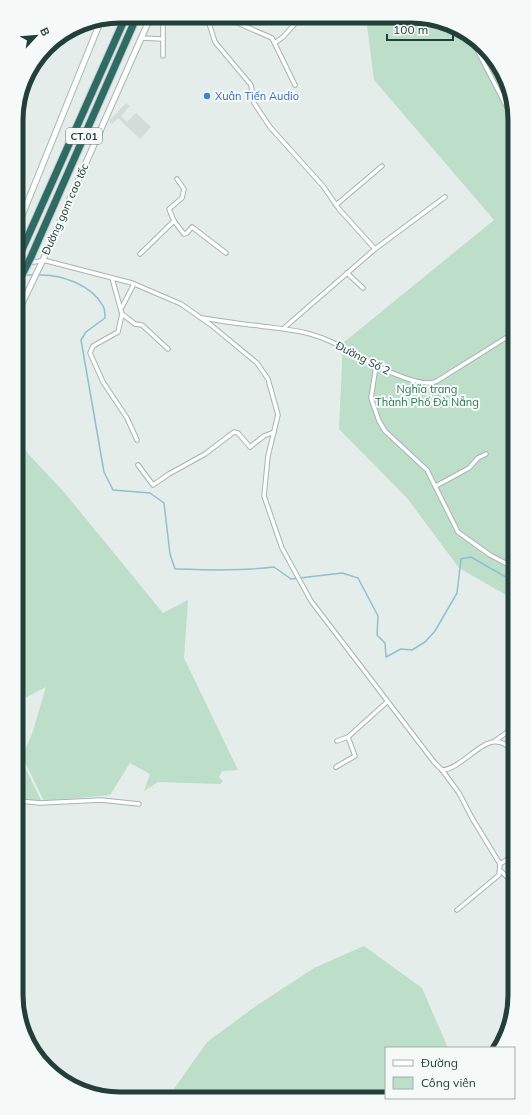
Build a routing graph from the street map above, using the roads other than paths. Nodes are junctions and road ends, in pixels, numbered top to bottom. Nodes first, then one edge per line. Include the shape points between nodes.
1 (123, 23) edge
2 (134, 23) edge
3 (148, 23) edge
4 (163, 23) edge
5 (209, 23) edge
6 (239, 23) edge
7 (296, 23) edge
8 (99, 26) edge
9 (141, 38) junction
10 (163, 39) junction
11 (276, 42) junction
12 (476, 48) edge
13 (163, 56) dead end
14 (295, 85) dead end
15 (507, 106) edge
16 (382, 166) dead end
17 (177, 179) dead end
18 (444, 197) dead end
19 (336, 205) junction
20 (23, 213) edge
21 (174, 221) junction
22 (23, 248) edge
23 (375, 249) junction
24 (226, 253) dead end
25 (140, 254) dead end
26 (23, 260) edge
27 (42, 261) junction
28 (23, 273) edge
29 (347, 273) junction
30 (112, 278) junction
31 (134, 284) junction
32 (363, 288) dead end
33 (23, 302) edge
34 (122, 307) dead end
35 (122, 314) junction
36 (201, 318) junction
37 (284, 328) junction
38 (508, 337) edge
39 (168, 349) dead end
40 (376, 366) junction
41 (274, 432) junction
42 (137, 440) dead end
43 (486, 454) dead end
44 (138, 465) dead end
45 (436, 486) junction
46 (508, 564) edge
47 (387, 702) junction
48 (508, 732) edge
49 (348, 737) junction
50 (337, 742) dead end
51 (494, 742) junction
52 (508, 747) edge
53 (336, 767) dead end
54 (442, 770) junction
55 (23, 801) edge
56 (139, 804) dead end
57 (508, 859) edge
58 (500, 864) junction
59 (501, 871) junction
60 (508, 877) edge
61 (457, 910) dead end

1 - 22 highway, CT.01
2 - 28 highway, CT.01, bridge
3 - 9 main road, Đường gom cao tốc
4 - 10 street
5 - 19 street via 215,42 251,85 254,103 270,127 323,186
6 - 11 street via 268,35
7 - 11 street
8 - 20 main road
9 - 10 street
9 - 27 main road, Đường gom cao tốc
10 - 13 street
11 - 14 street
12 - 15 street
16 - 19 street
17 - 21 street via 184,189 182,198 170,209
18 - 23 street
19 - 23 street
21 - 24 street via 184,234 192,227
21 - 25 street
23 - 29 street
26 - 27 street
27 - 30 street
27 - 33 main road, Đường gom cao tốc
29 - 32 street
29 - 37 street
30 - 31 street
30 - 35 street
31 - 34 street
31 - 36 street via 181,304
35 - 39 street via 135,324 142,325
35 - 42 street via 118,332 93,346 90,353 103,382 127,418
36 - 37 street, Đường Số 2
36 - 41 street via 257,363 268,379 278,414
37 - 40 street, Đường Số 2 via 324,338
38 - 40 street, Đường Số 2 via 471,362 431,384 407,379
40 - 45 street via 371,398 379,421 385,431 427,470
41 - 44 street via 250,447 238,433 234,432 205,454 153,485
41 - 47 street via 268,456 264,496 282,548 311,601
43 - 45 street via 469,468
45 - 46 street via 458,532
47 - 49 street
47 - 54 street
48 - 51 street
49 - 50 street
49 - 53 street via 355,756
51 - 52 street
51 - 54 street via 452,767
54 - 58 street via 459,793
55 - 56 street via 100,800
57 - 58 street
58 - 59 street
59 - 60 street
59 - 61 street

